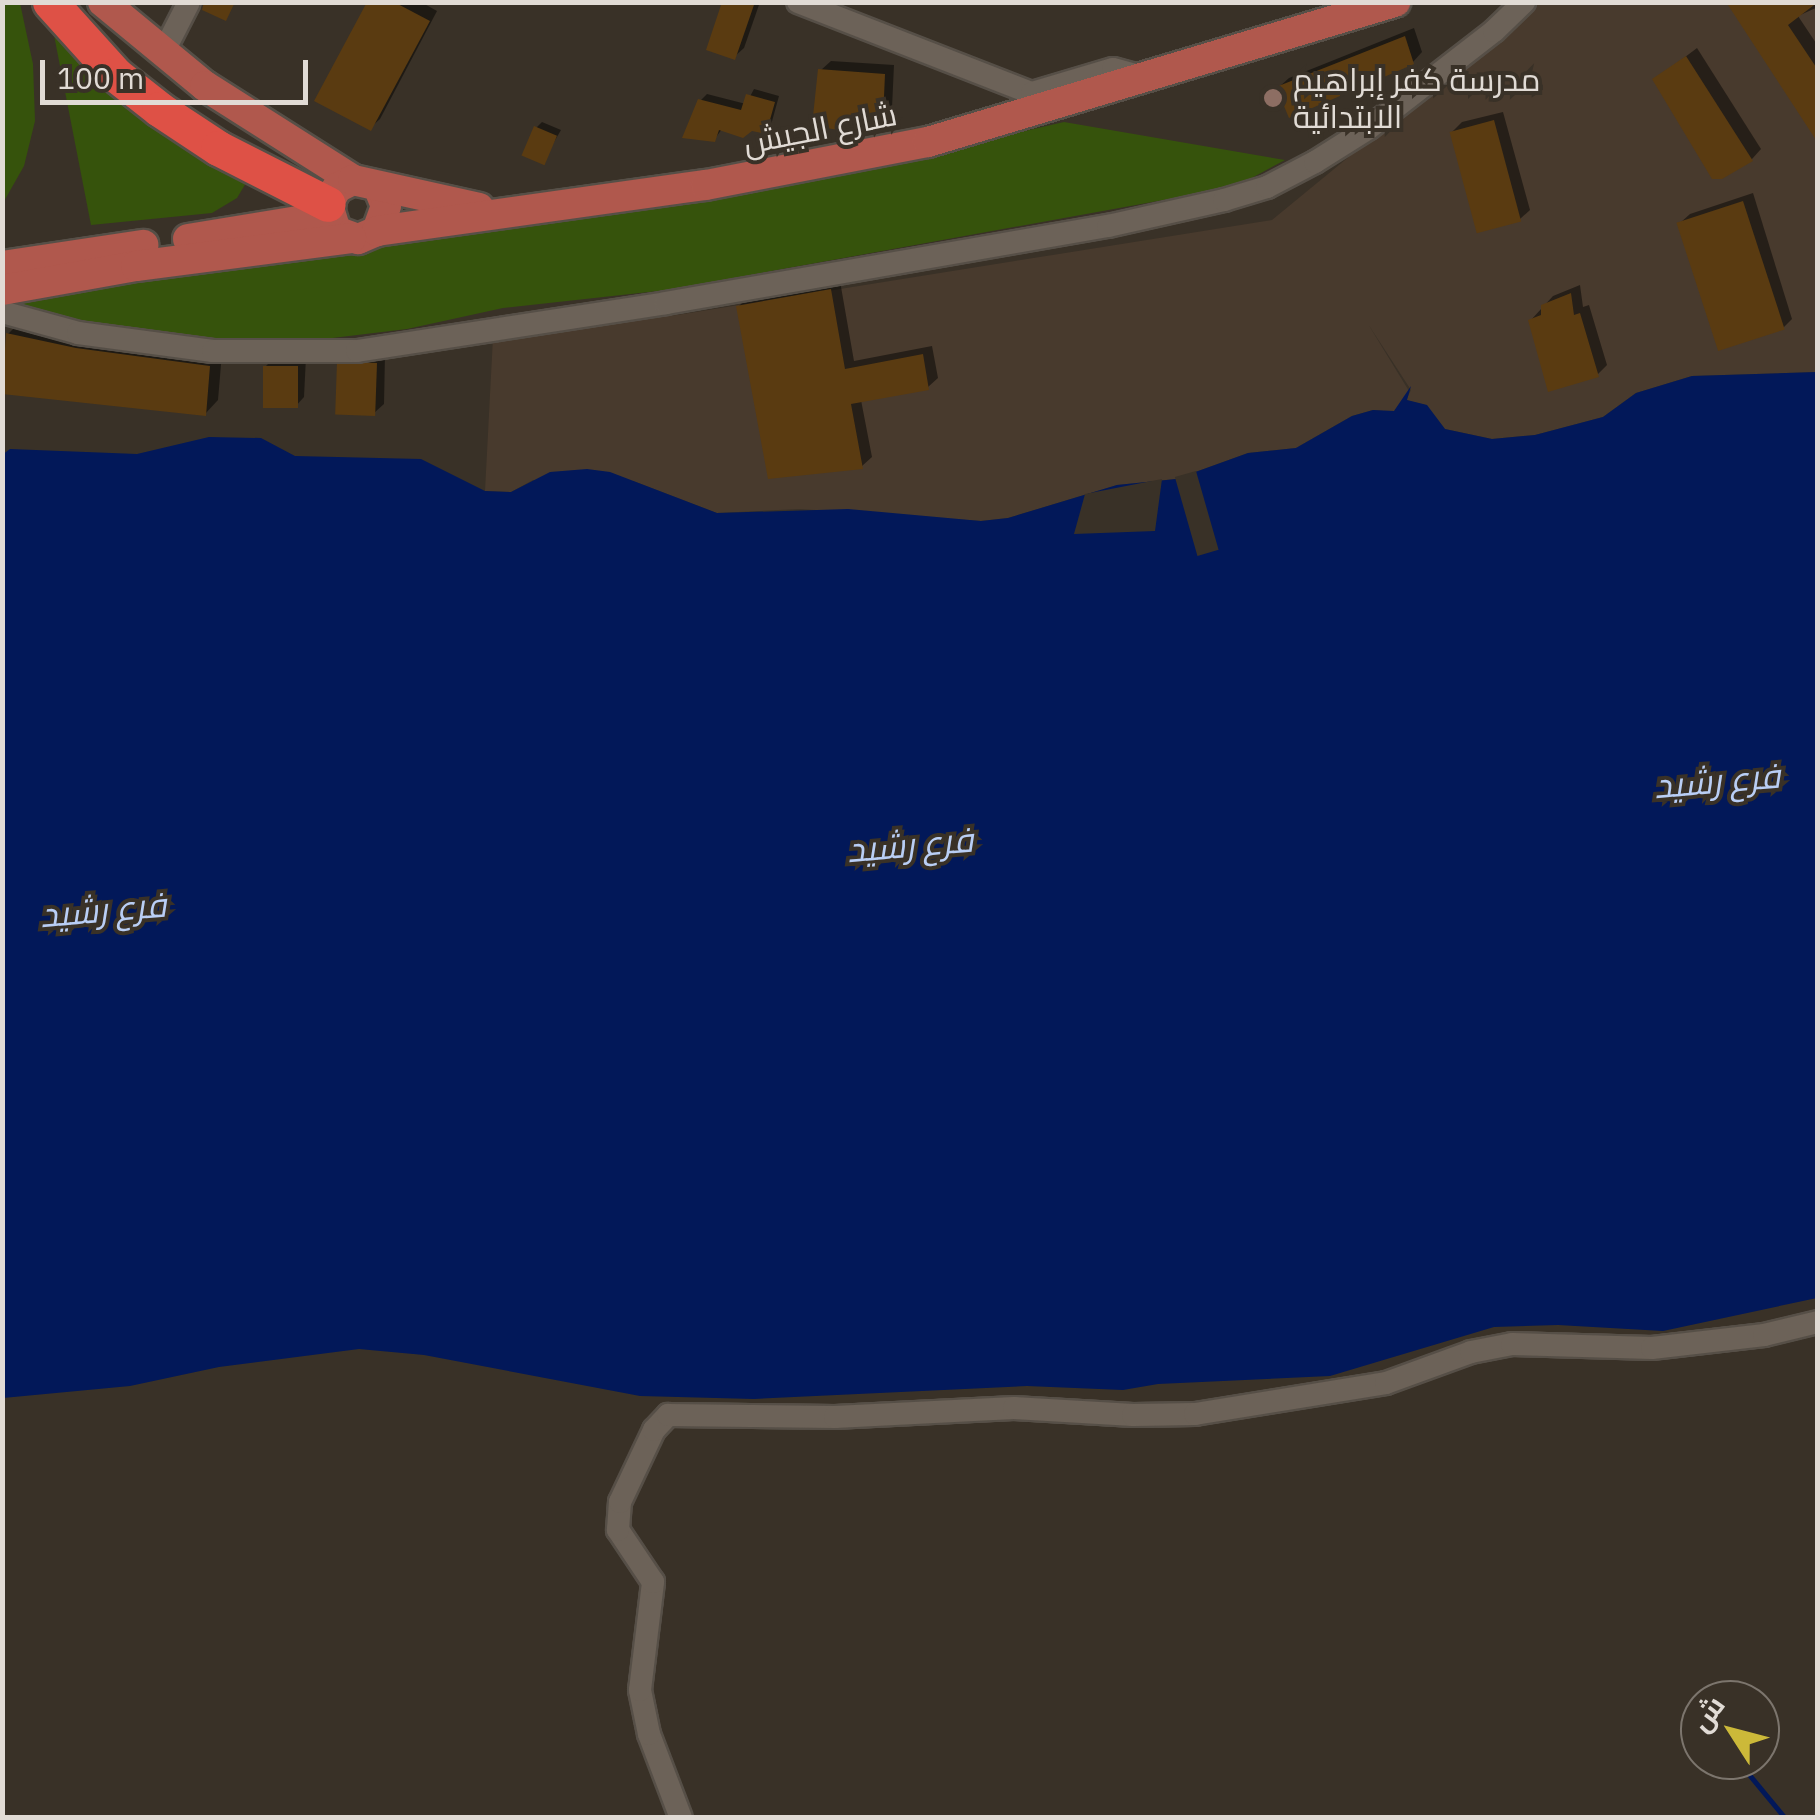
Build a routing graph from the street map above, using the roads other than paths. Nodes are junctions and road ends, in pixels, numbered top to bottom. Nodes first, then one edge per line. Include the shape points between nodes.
1 (50, 2) edge
2 (103, 2) edge
3 (190, 2) edge
4 (798, 2) edge
5 (1396, 2) edge
6 (1524, 2) edge
7 (162, 55) junction
8 (1144, 77) junction
9 (264, 173) junction
10 (347, 197) junction
11 (502, 212) junction
12 (252, 228) junction
13 (364, 235) junction
14 (2, 266) edge
15 (2, 290) edge
16 (2, 312) edge
17 (1818, 1322) edge
18 (681, 1818) edge

1 - 9 highway via 137,93
2 - 7 main road
3 - 7 street
4 - 8 street via 1032,93 1113,69
5 - 8 main road, شارع الجيش
6 - 16 street via 1369,128 1315,162 1224,200 1108,226 356,351 213,351 78,333
7 - 10 main road
8 - 11 main road, شارع الجيش via 928,142 818,166
9 - 10 highway
9 - 12 main road via 267,207
10 - 11 main road, شارع الجيش
10 - 12 main road, شارع الجيش
10 - 13 main road via 336,230
10 - 13 main road via 386,206
11 - 13 main road, شارع الجيش
12 - 14 main road, شارع الجيش
13 - 15 main road, شارع الجيش
17 - 18 street via 1652,1348 1512,1344 1386,1383 1195,1414 1014,1408 835,1417 668,1415 654,1430 620,1502 618,1530 653,1582 640,1690

